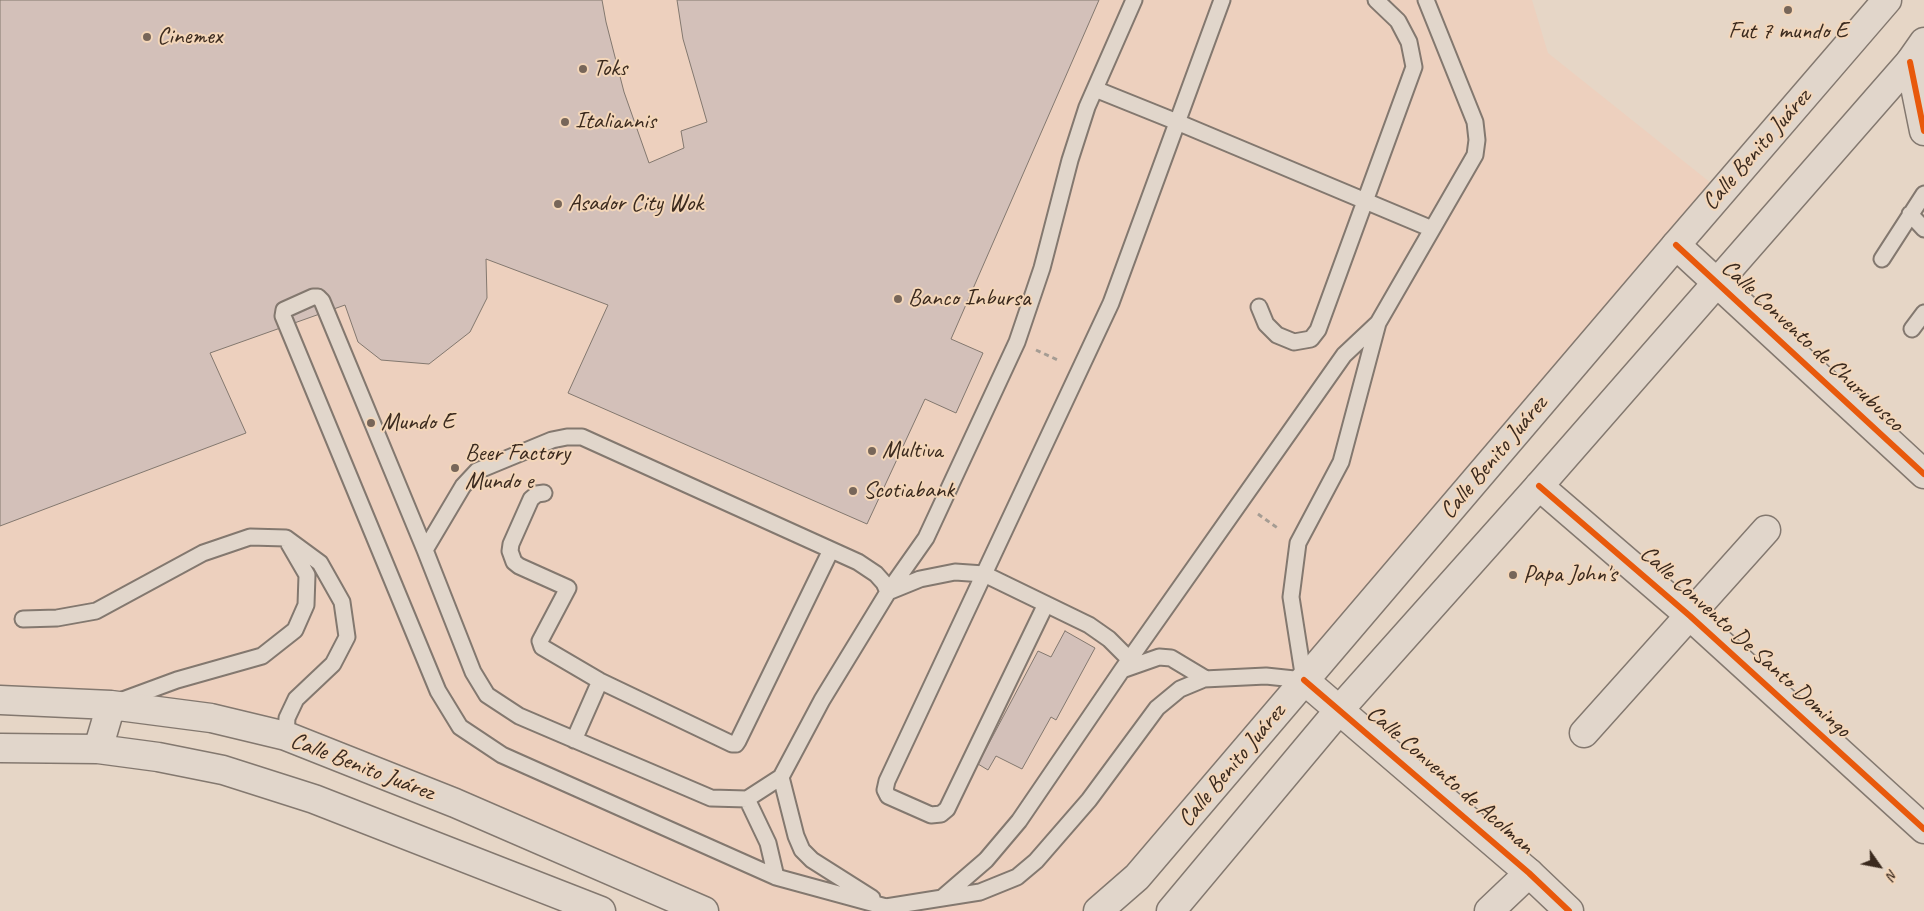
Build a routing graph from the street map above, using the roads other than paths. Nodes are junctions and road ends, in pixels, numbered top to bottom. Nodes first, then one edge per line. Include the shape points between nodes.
1 (1134, 0) edge
2 (1222, 0) edge
3 (1376, 0) edge
4 (1426, 0) edge
5 (1887, 0) edge
6 (1917, 52) edge
7 (1095, 89) junction
8 (1177, 122) junction
9 (1924, 131) edge
10 (1924, 194) edge
11 (1366, 201) junction
12 (1910, 214) junction
13 (1432, 229) junction
14 (1924, 229) edge
15 (1676, 244) junction
16 (1882, 259) dead end
17 (1716, 283) junction
18 (1259, 307) dead end
19 (1924, 313) edge
20 (1378, 323) junction
21 (1912, 329) dead end
22 (1924, 474) edge
23 (1539, 486) junction
24 (544, 493) dead end
25 (1766, 530) dead end
26 (286, 538) junction
27 (425, 550) junction
28 (831, 550) junction
29 (984, 574) junction
30 (888, 592) junction
31 (1046, 604) junction
32 (1690, 616) junction
33 (22, 619) dead end
34 (1126, 664) junction
35 (1206, 679) junction
36 (1304, 680) junction
37 (600, 681) junction
38 (0, 700) edge
39 (110, 705) junction
40 (1340, 709) junction
41 (1584, 734) dead end
42 (286, 736) junction
43 (574, 740) junction
44 (0, 748) edge
45 (98, 749) junction
46 (782, 777) junction
47 (747, 799) junction
48 (1924, 829) edge
49 (1529, 873) junction
50 (776, 877) junction
51 (942, 898) junction
52 (886, 907) junction
53 (601, 911) edge
54 (704, 911) edge
55 (1098, 911) edge
56 (1171, 911) edge
57 (1489, 911) edge
58 (1569, 911) edge

1 - 7 lane
2 - 8 lane
3 - 11 lane via 1398,21 1409,42 1414,67
4 - 13 lane via 1476,122 1477,140 1475,155
5 - 15 main road, Calle Benito Juárez
6 - 9 main road
6 - 17 main road, Calle Benito Juárez
7 - 8 lane
7 - 30 lane via 1070,160 1042,268 1017,342 926,538
8 - 11 lane
8 - 29 lane via 1111,303
10 - 12 lane
11 - 13 lane
11 - 18 lane via 1318,330 1311,339 1294,342 1277,335 1266,324
12 - 14 lane
12 - 16 lane
13 - 20 lane
15 - 17 main road, Calle Convento de Churubusco
15 - 36 main road, Calle Benito Juárez
17 - 22 main road, Calle Convento de Churubusco
17 - 23 main road, Calle Benito Juárez
19 - 21 lane
20 - 34 lane via 1344,355
20 - 36 lane via 1341,462 1298,543 1290,597
23 - 32 main road, Calle Convento De Santo Domingo
23 - 40 main road, Calle Benito Juárez
24 - 37 lane via 531,499 511,544 511,556 519,566 568,588 540,644
25 - 32 main road
26 - 33 lane via 250,537 203,553 96,611 56,618
26 - 39 lane via 307,575 306,605 295,630 262,656 177,680
26 - 42 lane via 320,563 342,602 347,637 333,664 296,699 287,718
27 - 28 lane via 463,486 477,471 567,437 582,438
27 - 43 lane via 473,672 487,695 519,716
27 - 50 lane via 322,301 313,296 289,307 283,316 438,691 460,727 502,755
28 - 30 lane via 876,574
28 - 37 lane via 736,744
29 - 30 lane via 955,572 920,579
29 - 31 lane
29 - 31 lane via 887,781 885,790 888,796 931,815 941,814 947,809
30 - 46 lane via 822,700
31 - 34 lane via 1109,638
32 - 41 main road
32 - 48 main road, Calle Convento De Santo Domingo
34 - 35 lane via 1159,657 1171,658
34 - 51 lane via 1019,821 986,860
35 - 36 lane via 1266,676
35 - 51 lane via 1180,689 1157,708 1089,800 1036,861 1017,877 980,892
36 - 40 main road, Calle Convento de Acolman
36 - 55 main road, Calle Benito Juárez via 1137,877
37 - 43 lane
38 - 39 main road, Calle Benito Juárez
39 - 42 main road, Calle Benito Juárez via 211,718
39 - 45 main road
40 - 49 main road, Calle Convento de Acolman
40 - 56 main road, Calle Benito Juárez
42 - 54 main road, Calle Benito Juárez via 455,803
43 - 47 lane via 711,798
44 - 45 main road, Calle Benito Juárez
45 - 53 main road, Calle Benito Juárez via 223,770 314,798
46 - 47 lane
46 - 52 lane via 802,850 812,860
47 - 50 lane via 768,843
49 - 57 main road
49 - 58 main road, Calle Convento de Acolman
50 - 52 lane
51 - 52 lane

